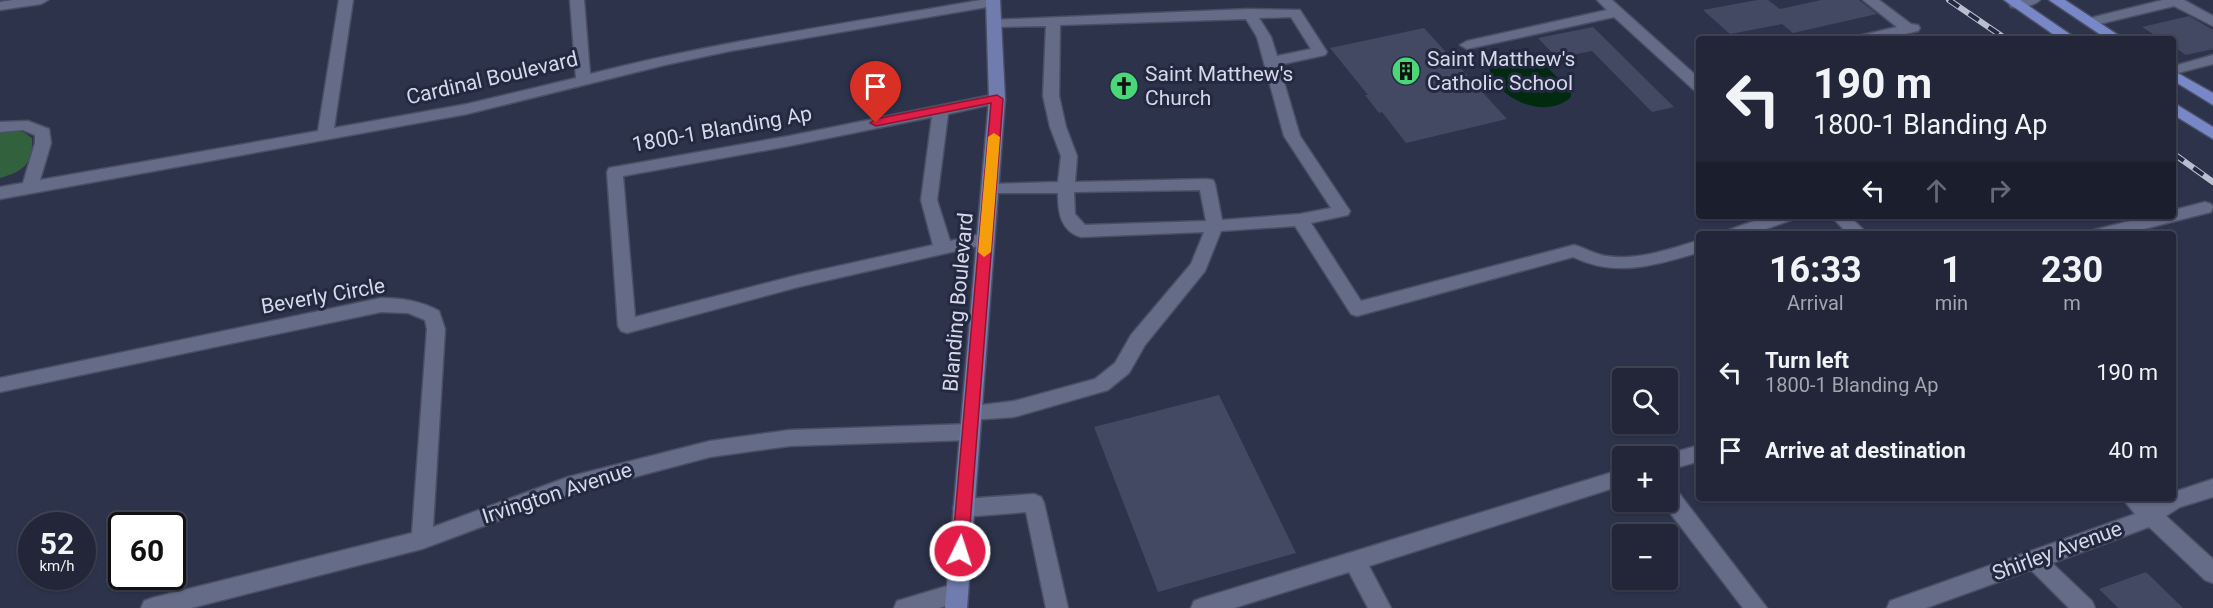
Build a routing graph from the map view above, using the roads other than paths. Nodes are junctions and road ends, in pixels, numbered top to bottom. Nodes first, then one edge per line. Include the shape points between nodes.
1 (41, 0) edge
2 (346, 0) edge
3 (577, 0) edge
4 (1604, 0) edge
5 (1870, 0) edge
6 (2033, 0) edge
7 (2056, 0) edge
8 (993, 1) edge
9 (2175, 1) edge
10 (2014, 2) edge
11 (0, 6) edge
12 (1617, 12) junction
13 (1249, 13) junction
14 (1053, 21) junction
15 (2091, 22) junction
16 (2213, 22) edge
17 (995, 23) junction
18 (1876, 36) edge
19 (2065, 36) edge
20 (2112, 36) edge
21 (1467, 45) dead end
22 (2213, 59) edge
23 (1271, 62) junction
24 (2176, 68) edge
25 (2176, 76) edge
26 (583, 79) junction
27 (1696, 80) edge
28 (997, 99) junction
29 (2212, 99) edge
30 (941, 109) junction
31 (2176, 109) edge
32 (0, 127) edge
33 (2213, 134) edge
34 (325, 135) junction
35 (1066, 186) junction
36 (30, 188) junction
37 (990, 189) junction
38 (0, 194) edge
39 (2205, 208) dead end
40 (2176, 215) edge
41 (1777, 219) edge
42 (1842, 219) edge
43 (2161, 219) edge
44 (1300, 220) junction
45 (1215, 226) junction
46 (1743, 231) edge
47 (1856, 231) edge
48 (2112, 231) edge
49 (985, 239) junction
50 (1696, 247) edge
51 (944, 248) junction
52 (0, 385) edge
53 (971, 422) junction
54 (1696, 454) edge
55 (1678, 459) edge
56 (1612, 480) edge
57 (2213, 488) edge
58 (2176, 500) edge
59 (2135, 501) edge
60 (2173, 501) edge
61 (1678, 507) edge
62 (963, 508) junction
63 (2150, 515) junction
64 (422, 540) junction
65 (2035, 560) junction
66 (1355, 561) junction
67 (2213, 573) edge
68 (956, 601) edge
69 (152, 608) edge
70 (905, 608) edge
71 (1058, 608) edge
72 (1202, 608) edge
73 (1380, 608) edge
74 (1756, 608) edge
75 (1898, 608) edge
76 (2084, 608) edge

1 - 11 street
2 - 34 street
3 - 26 street
4 - 12 street
5 - 18 street via 1910,28
6 - 10 street
7 - 15 highway
8 - 17 main road, Blanding Boulevard
8 - 26 street, Cardinal Boulevard via 693,54
9 - 15 street
9 - 16 street
10 - 19 highway
12 - 21 street
12 - 27 street
13 - 14 street
13 - 23 street via 1264,37
13 - 23 street via 1295,13 1320,52
14 - 17 street
14 - 35 street via 1051,96 1069,156
15 - 20 highway
17 - 28 main road, Blanding Boulevard
22 - 24 street
23 - 44 street via 1292,136 1342,211
25 - 29 highway
26 - 34 street, Cardinal Boulevard via 502,102
28 - 30 street, 1800-1 Blanding Ap
28 - 37 main road, Blanding Boulevard
30 - 51 street via 929,200
30 - 51 street, 1800-1 Blanding Ap via 615,172 627,326
31 - 33 highway
32 - 36 street via 35,127 43,134
34 - 36 street, Cardinal Boulevard
35 - 37 street
35 - 45 street via 1207,184
35 - 45 street via 1067,216 1081,231
36 - 38 street, Cardinal Boulevard
37 - 49 main road, Blanding Boulevard
39 - 40 street
41 - 46 street
42 - 47 street
43 - 48 street
44 - 45 street
44 - 50 street via 1357,309 1574,251 1590,260 1630,264
45 - 53 street, Irvington Avenue via 1199,267 1138,340 1122,368 1101,385
49 - 51 street, 1800-1 Blanding Ap
49 - 53 main road, Blanding Boulevard
52 - 64 street, Beverly Circle via 381,305 421,308 433,316 436,329
53 - 62 main road, Blanding Boulevard
53 - 64 street, Irvington Avenue via 710,449 568,486
54 - 55 street
56 - 66 street
57 - 58 street, Shirley Avenue
59 - 63 street
60 - 63 street, Shirley Avenue
61 - 74 street
62 - 68 main road, Blanding Boulevard
62 - 71 street via 1034,503
63 - 65 street, Shirley Avenue via 2138,523
63 - 67 street
64 - 69 street, Irvington Avenue
65 - 75 street, Shirley Avenue
65 - 76 street
66 - 72 street
66 - 73 street
68 - 70 street

